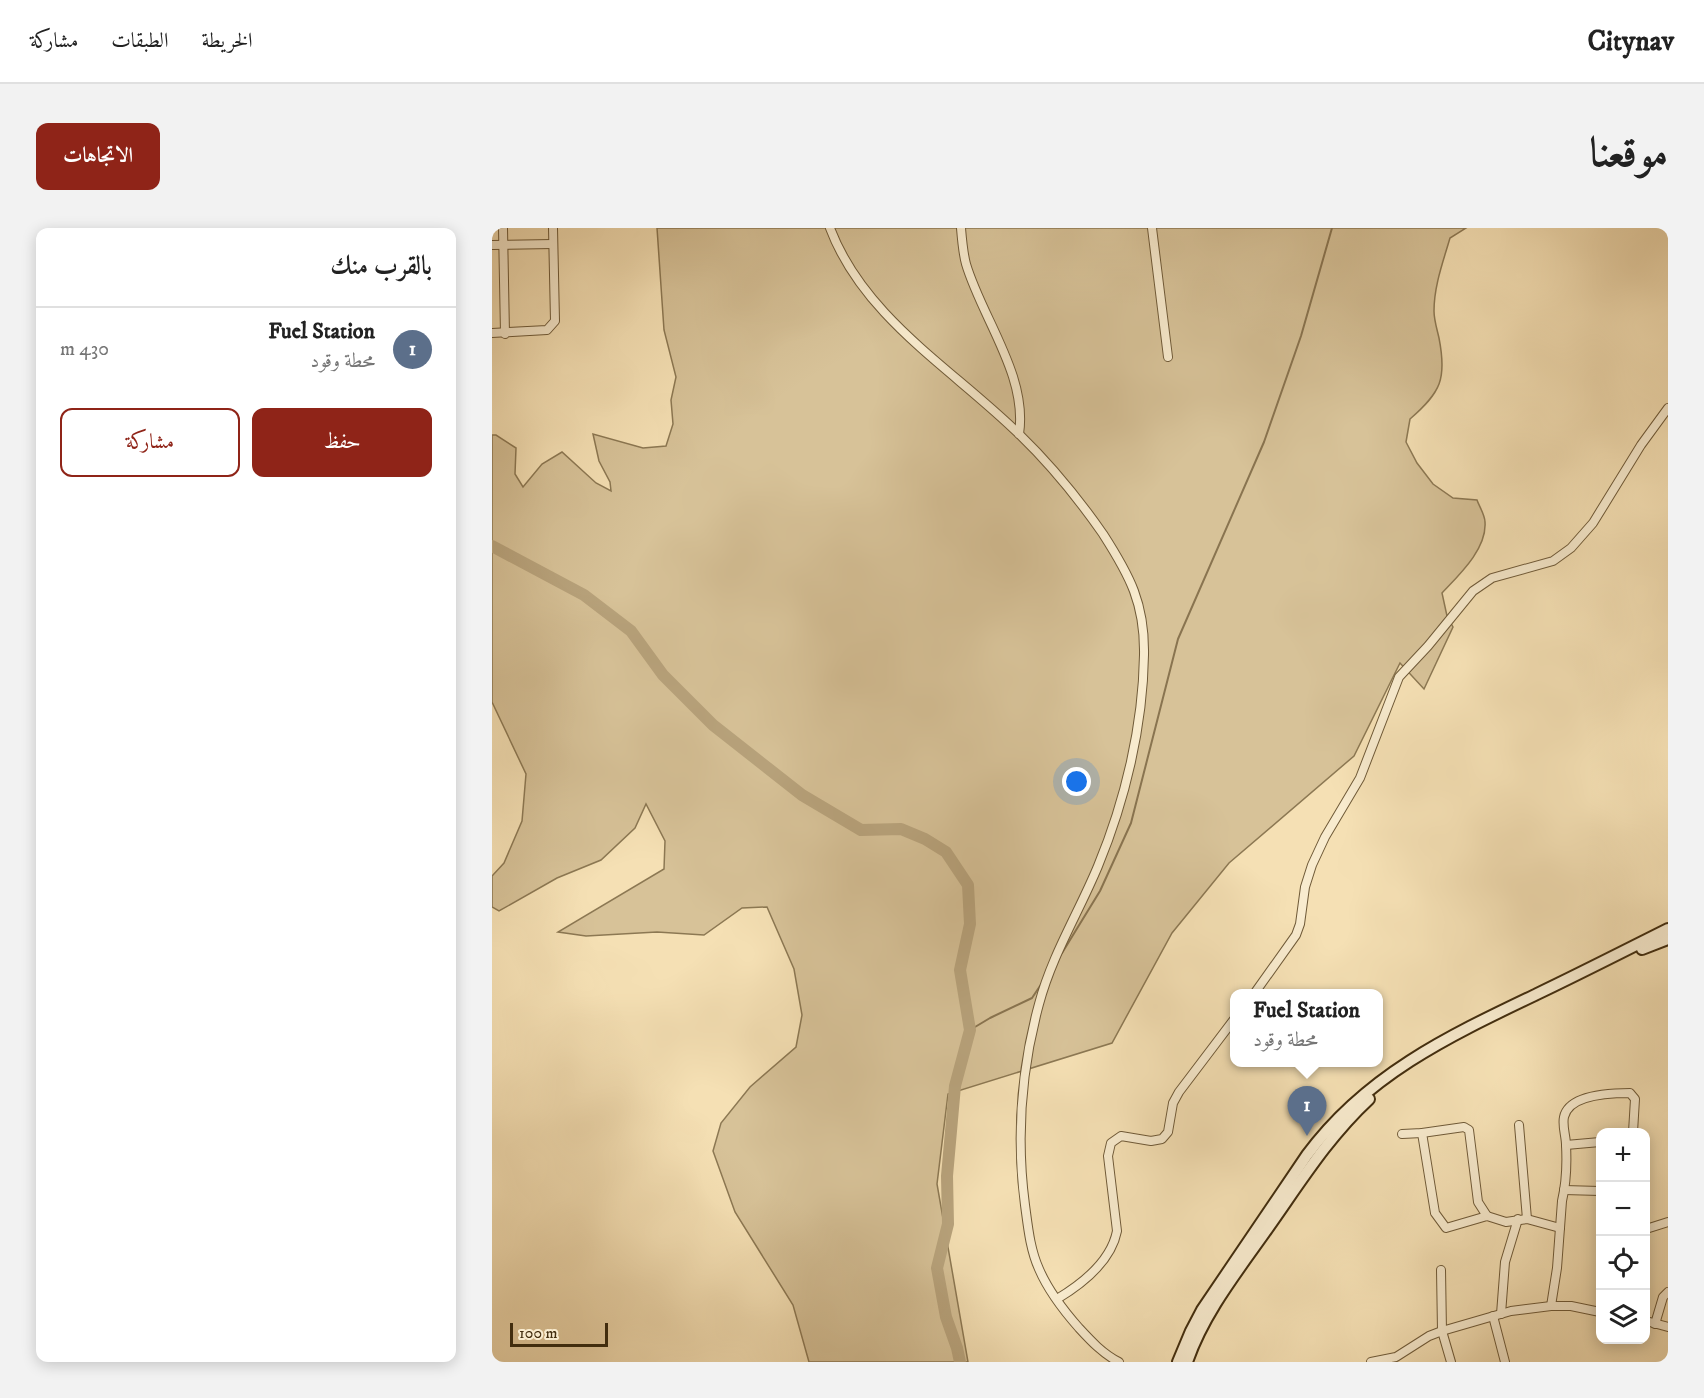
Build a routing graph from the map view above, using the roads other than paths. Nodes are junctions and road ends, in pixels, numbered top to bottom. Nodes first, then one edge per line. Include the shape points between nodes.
1 (503, 228) edge
2 (553, 228) edge
3 (830, 228) edge
4 (961, 228) edge
5 (1152, 228) edge
6 (553, 244) junction
7 (492, 245) edge
8 (504, 245) junction
9 (492, 333) edge
10 (505, 333) junction
11 (1168, 357) dead end
12 (1668, 408) edge
13 (1019, 434) junction
14 (1668, 929) edge
15 (1668, 939) edge
16 (1257, 989) edge
17 (1230, 1025) edge
18 (1519, 1125) dead end
19 (1633, 1128) edge
20 (1422, 1133) junction
21 (1402, 1134) dead end
22 (1596, 1142) edge
23 (1566, 1145) junction
24 (1564, 1190) junction
25 (1596, 1191) edge
26 (1487, 1216) junction
27 (1522, 1219) junction
28 (1668, 1222) edge
29 (1560, 1228) junction
30 (1650, 1228) edge
31 (1440, 1270) dead end
32 (1668, 1292) edge
33 (1057, 1299) junction
34 (1551, 1306) junction
35 (1596, 1311) edge
36 (1497, 1315) junction
37 (1650, 1322) edge
38 (1655, 1324) junction
39 (1668, 1327) edge
40 (1442, 1331) junction
41 (1396, 1359) edge
42 (1119, 1362) edge
43 (1178, 1362) edge
44 (1187, 1362) edge
45 (1371, 1362) edge
46 (1451, 1362) edge
47 (1505, 1362) edge

1 - 8 street
2 - 6 street
3 - 13 street via 846,262 883,311
4 - 13 street via 966,263 1013,382 1021,420
5 - 11 street
6 - 8 street
6 - 10 street via 555,321 547,330
7 - 8 street
8 - 10 street
9 - 10 street
12 - 16 street via 1593,523 1571,548 1553,561 1492,578 1473,591 1399,677 1360,778 1312,865 1296,935
13 - 33 street via 1070,489 1123,565 1137,595 1143,624 1136,734 1124,790 1098,865 1053,960 1039,1003 1019,1111 1024,1204 1033,1255
14 - 43 main road via 1463,1030 1417,1055 1371,1088 1307,1155 1218,1286
15 - 44 main road via 1468,1035 1377,1091 1315,1161 1228,1286
17 - 33 street via 1179,1092 1168,1132 1162,1139 1121,1136 1111,1143 1108,1156 1117,1231 1114,1243 1078,1287
18 - 27 street
19 - 23 street via 1633,1095 1584,1098 1565,1114
20 - 21 street
20 - 26 street via 1464,1127 1469,1130 1478,1202
20 - 26 street via 1435,1213 1446,1228
22 - 23 street
23 - 24 street
24 - 25 street
24 - 29 street
26 - 27 street via 1506,1222
27 - 29 street
27 - 36 street via 1505,1262
28 - 30 street
29 - 34 street
31 - 40 street
32 - 38 street
33 - 42 street via 1093,1343
34 - 35 street
34 - 36 street
36 - 40 street
36 - 47 street
37 - 38 street
38 - 39 street
40 - 41 street
40 - 46 street
41 - 45 street

